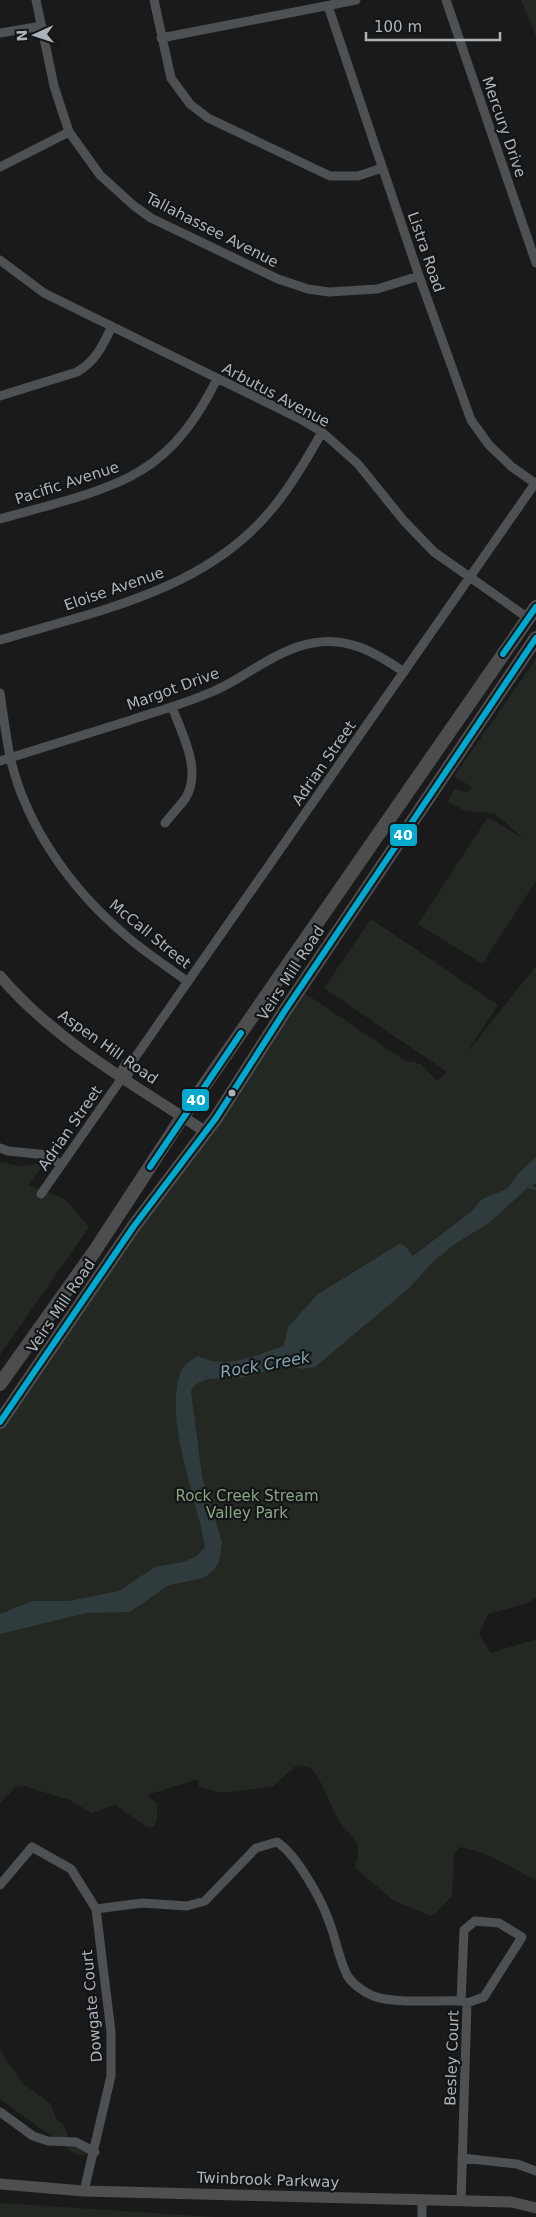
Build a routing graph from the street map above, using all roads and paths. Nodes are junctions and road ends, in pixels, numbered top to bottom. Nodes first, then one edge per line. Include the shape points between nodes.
1 (36, 0) edge
2 (154, 0) edge
3 (356, 0) edge
4 (446, 0) edge
5 (328, 6) junction
6 (42, 26) junction
7 (0, 33) edge
8 (161, 38) junction
9 (69, 132) junction
10 (0, 167) edge
11 (382, 168) junction
12 (0, 260) edge
13 (536, 263) edge
14 (419, 276) junction
15 (112, 326) junction
16 (217, 378) junction
17 (0, 396) edge
18 (322, 432) junction
19 (536, 483) edge
20 (0, 519) edge
21 (470, 578) junction
22 (532, 612) edge
23 (536, 638) edge
24 (0, 640) edge
25 (404, 672) junction
26 (0, 693) edge
27 (172, 707) junction
28 (10, 758) junction
29 (0, 761) edge
30 (165, 823) dead end
31 (0, 976) edge
32 (188, 982) junction
33 (122, 1078) junction
34 (183, 1116) junction
35 (206, 1132) junction
36 (0, 1148) edge
37 (61, 1165) junction
38 (41, 1194) dead end
39 (0, 1384) edge
40 (0, 1422) edge
41 (0, 1885) edge
42 (96, 1909) junction
43 (464, 2002) junction
44 (0, 2112) edge
45 (95, 2152) junction
46 (462, 2158) junction
47 (536, 2171) edge
48 (0, 2184) edge
49 (84, 2191) junction
50 (422, 2199) junction
51 (461, 2200) junction
52 (536, 2208) edge
53 (422, 2217) edge

1 - 6 street, Tallahassee Avenue
2 - 8 street
3 - 5 street
4 - 13 street, Mercury Drive
5 - 8 street
5 - 11 street, Listra Road
6 - 7 street
6 - 9 street, Tallahassee Avenue via 54,86
8 - 11 street via 171,78 190,104 208,118 330,176 358,176
9 - 10 street
9 - 14 street, Tallahassee Avenue via 100,175 132,205 151,218 278,279 308,289 347,292 377,289
11 - 14 street, Listra Road
12 - 15 street, Arbutus Avenue via 44,293
14 - 19 street, Listra Road via 471,420 489,445 512,467
15 - 16 street, Arbutus Avenue
15 - 17 street via 99,353 85,367
16 - 18 street, Arbutus Avenue
16 - 20 street, Pacific Avenue via 188,428 141,471 110,485
18 - 21 street, Arbutus Avenue via 358,464 404,522 434,552
18 - 24 street, Eloise Avenue via 272,510 212,563 154,593
19 - 21 street, Adrian Street
21 - 22 street, Arbutus Avenue
21 - 25 street, Adrian Street
22 - 34 main road, Veirs Mill Road
23 - 35 main road, Veirs Mill Road
25 - 27 street, Margot Drive via 373,651 358,646 313,643 290,650 214,691
25 - 32 street, Adrian Street
26 - 28 street, McCall Street
27 - 28 street, Margot Drive
27 - 30 street via 190,757 193,776 186,798
28 - 29 street, Margot Drive
28 - 32 street, McCall Street via 36,824 76,886 125,936
31 - 33 main road, Aspen Hill Road via 35,1012
32 - 33 street, Adrian Street via 134,1059 126,1063
33 - 34 main road, Aspen Hill Road
33 - 37 street, Adrian Street
34 - 35 main road, Aspen Hill Road
34 - 39 main road, Veirs Mill Road via 94,1252
35 - 40 main road, Veirs Mill Road via 134,1226
36 - 37 street via 48,1155
37 - 38 street, Adrian Street
41 - 42 street, Dowgate Court via 32,1847 71,1869
42 - 43 street via 142,1903 187,1906 205,1901 256,1848 277,1842 288,1849 301,1868 329,1921 347,1976 357,1987 388,1999
42 - 45 street, Dowgate Court via 111,2032 111,2076
43 - 43 street, Besley Court via 484,1997 522,1937 499,1924 475,1921 464,1930
43 - 46 street, Besley Court
44 - 45 street via 33,2136 48,2141 76,2142
45 - 49 street, Dowgate Court
46 - 47 street via 517,2164
46 - 51 street, Besley Court
48 - 49 main road, Twinbrook Parkway
49 - 50 main road, Twinbrook Parkway
50 - 51 main road, Twinbrook Parkway
50 - 53 street
51 - 52 main road, Twinbrook Parkway via 510,2202

